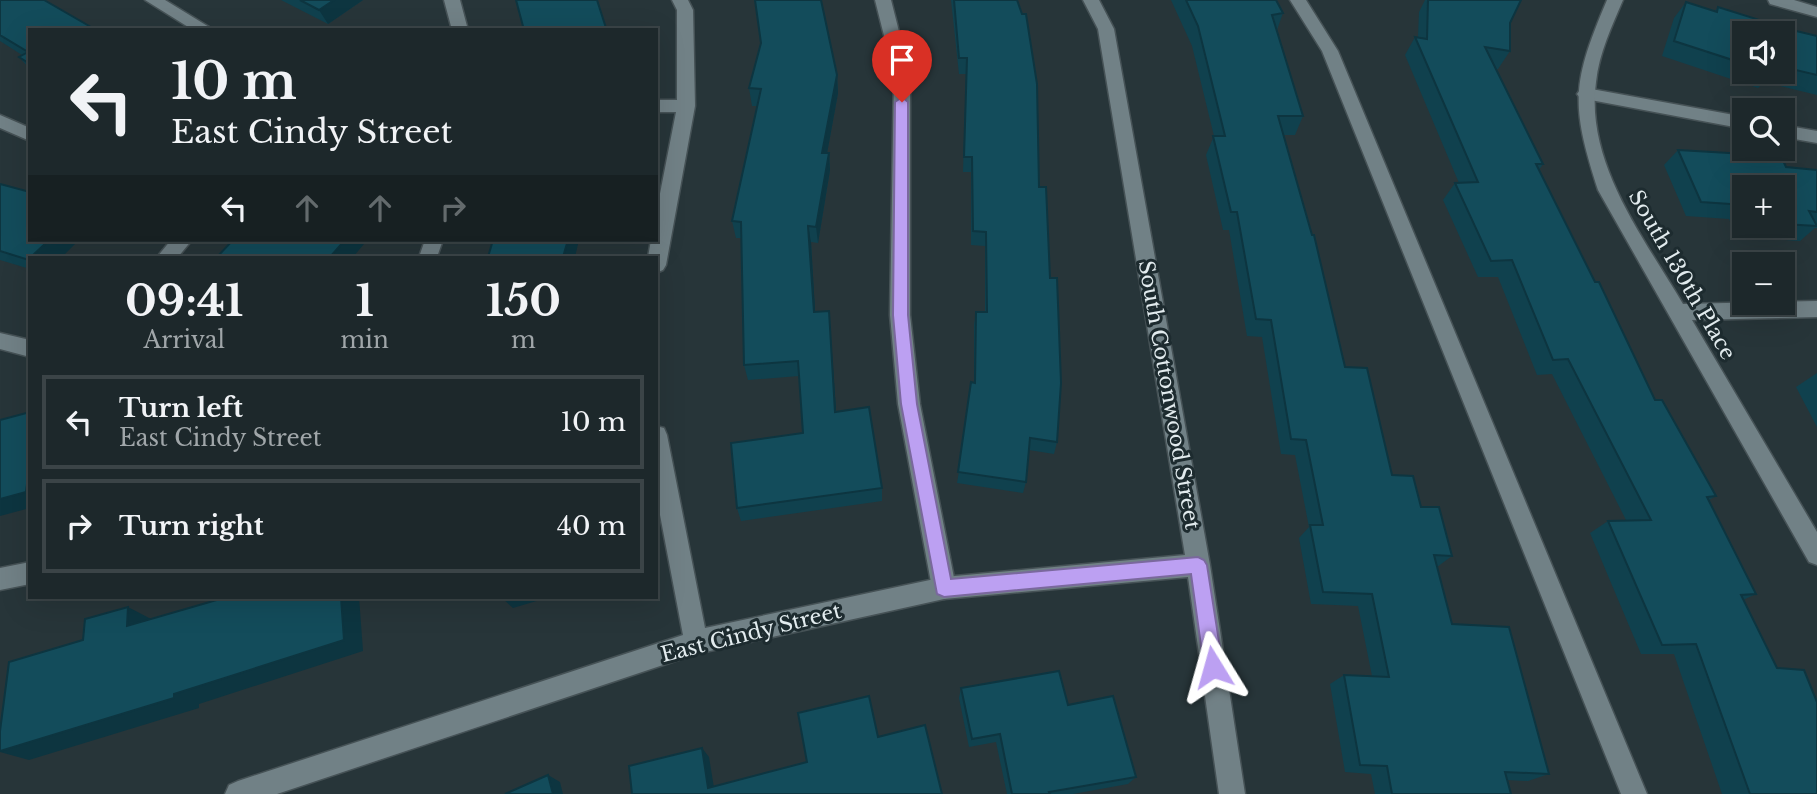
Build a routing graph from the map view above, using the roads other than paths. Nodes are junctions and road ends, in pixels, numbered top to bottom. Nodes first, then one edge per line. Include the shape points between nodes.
1 (153, 0) edge
2 (452, 0) edge
3 (680, 0) edge
4 (883, 0) edge
5 (1091, 0) edge
6 (1298, 0) edge
7 (1615, 0) edge
8 (1776, 0) edge
9 (1817, 12) edge
10 (202, 28) edge
11 (459, 28) edge
12 (1586, 94) junction
13 (658, 106) edge
14 (686, 106) junction
15 (0, 121) edge
16 (1732, 121) edge
17 (1795, 133) edge
18 (28, 134) edge
19 (1817, 137) edge
20 (181, 242) edge
21 (167, 256) edge
22 (658, 256) edge
23 (1817, 309) edge
24 (1678, 312) junction
25 (0, 341) edge
26 (28, 348) edge
27 (658, 445) edge
28 (1814, 544) edge
29 (1198, 565) junction
30 (28, 573) edge
31 (0, 579) edge
32 (944, 588) junction
33 (696, 642) junction
34 (238, 794) edge
35 (1232, 794) edge
36 (1634, 794) edge

1 - 10 street
2 - 11 street
3 - 14 street via 685,10
4 - 32 street via 902,75 900,315 909,404
5 - 29 street, South Cottonwood Street via 1106,29
6 - 36 street via 1330,51
7 - 12 street, South 130th Place via 1593,57
8 - 9 street
12 - 16 street
12 - 24 street, South 130th Place via 1589,134 1607,190
13 - 14 street
14 - 22 street
15 - 18 street
17 - 19 street
20 - 21 street
23 - 24 street
24 - 28 street, South 130th Place
25 - 26 street
27 - 33 street
29 - 32 street, East Cindy Street
29 - 35 street, South Cottonwood Street
30 - 31 street
32 - 33 street, East Cindy Street
33 - 34 street, East Cindy Street

